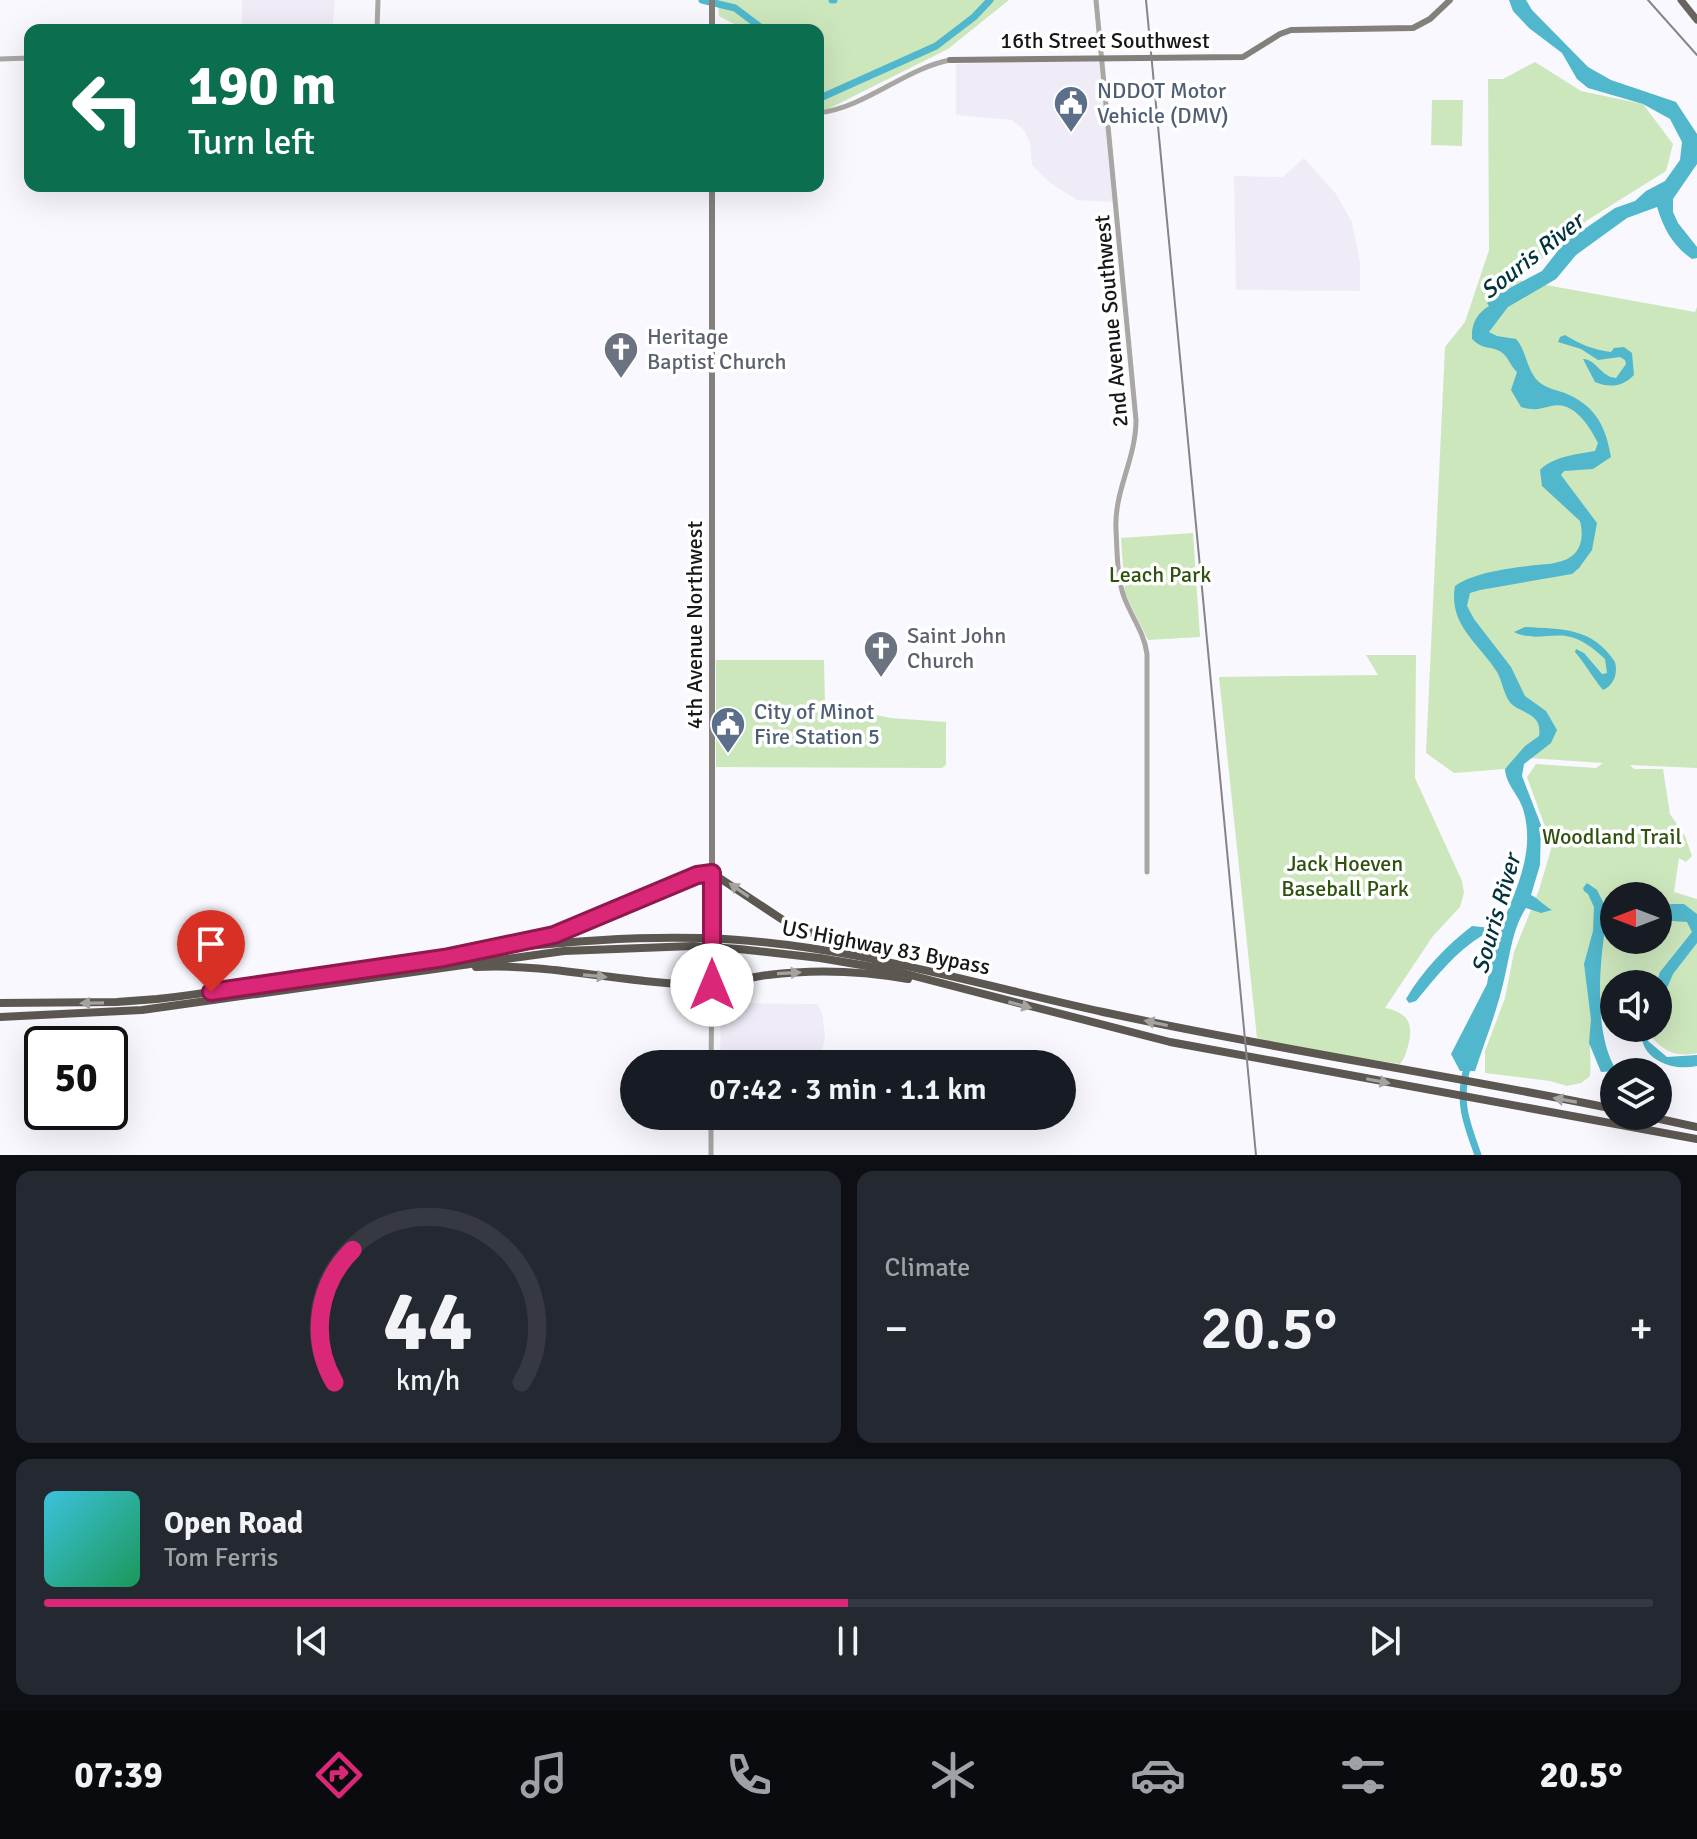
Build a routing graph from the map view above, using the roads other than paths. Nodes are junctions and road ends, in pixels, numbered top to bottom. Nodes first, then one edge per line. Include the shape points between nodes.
1 (378, 0) edge
2 (712, 0) edge
3 (1096, 0) edge
4 (1450, 0) edge
5 (1681, 0) edge
6 (1697, 20) edge
7 (377, 24) edge
8 (712, 24) edge
9 (1102, 57) junction
10 (24, 58) edge
11 (0, 59) edge
12 (950, 60) joint
13 (824, 111) edge
14 (712, 192) edge
15 (1147, 872) dead end
16 (712, 873) junction
17 (696, 942) junction
18 (726, 943) junction
19 (444, 958) junction
20 (911, 965) junction
21 (433, 968) junction
22 (945, 984) junction
23 (712, 985) junction
24 (0, 1003) edge
25 (0, 1017) edge
26 (711, 1050) edge
27 (1600, 1106) edge
28 (1672, 1122) edge
29 (1697, 1127) edge
30 (711, 1130) edge
31 (1697, 1139) edge
32 (711, 1155) edge

1 - 7 street
2 - 8 main road
3 - 9 street, 2nd Avenue Southwest
4 - 9 main road, 16th Street Southwest via 1413,28 1299,29 1243,57
5 - 6 main road
9 - 12 main road, 16th Street Southwest
9 - 15 street, 2nd Avenue Southwest via 1136,420 1116,527 1123,595 1147,654
10 - 11 street
12 - 13 street
14 - 16 main road, 4th Avenue Northwest
16 - 19 highway via 554,935
20 -> 16 highway via 789,924
16 - 23 main road, 4th Avenue Northwest
17 - 18 highway, US Highway 83 Bypass
17 - 19 highway, US Highway 83 Bypass via 562,942
17 - 21 highway, US Highway 83 Bypass via 564,951
18 - 20 highway, US Highway 83 Bypass via 791,944
18 - 22 highway, US Highway 83 Bypass
19 -> 24 highway, US Highway 83 Bypass via 157,999
27 -> 20 highway, US Highway 83 Bypass via 1104,1013
21 -> 23 highway via 497,967
21 - 25 highway, US Highway 83 Bypass via 142,1010
23 -> 22 highway via 767,975 832,972
22 -> 31 highway, US Highway 83 Bypass via 1127,1032
23 - 26 street, 4th Avenue Northwest
28 - 29 highway
30 - 32 street

